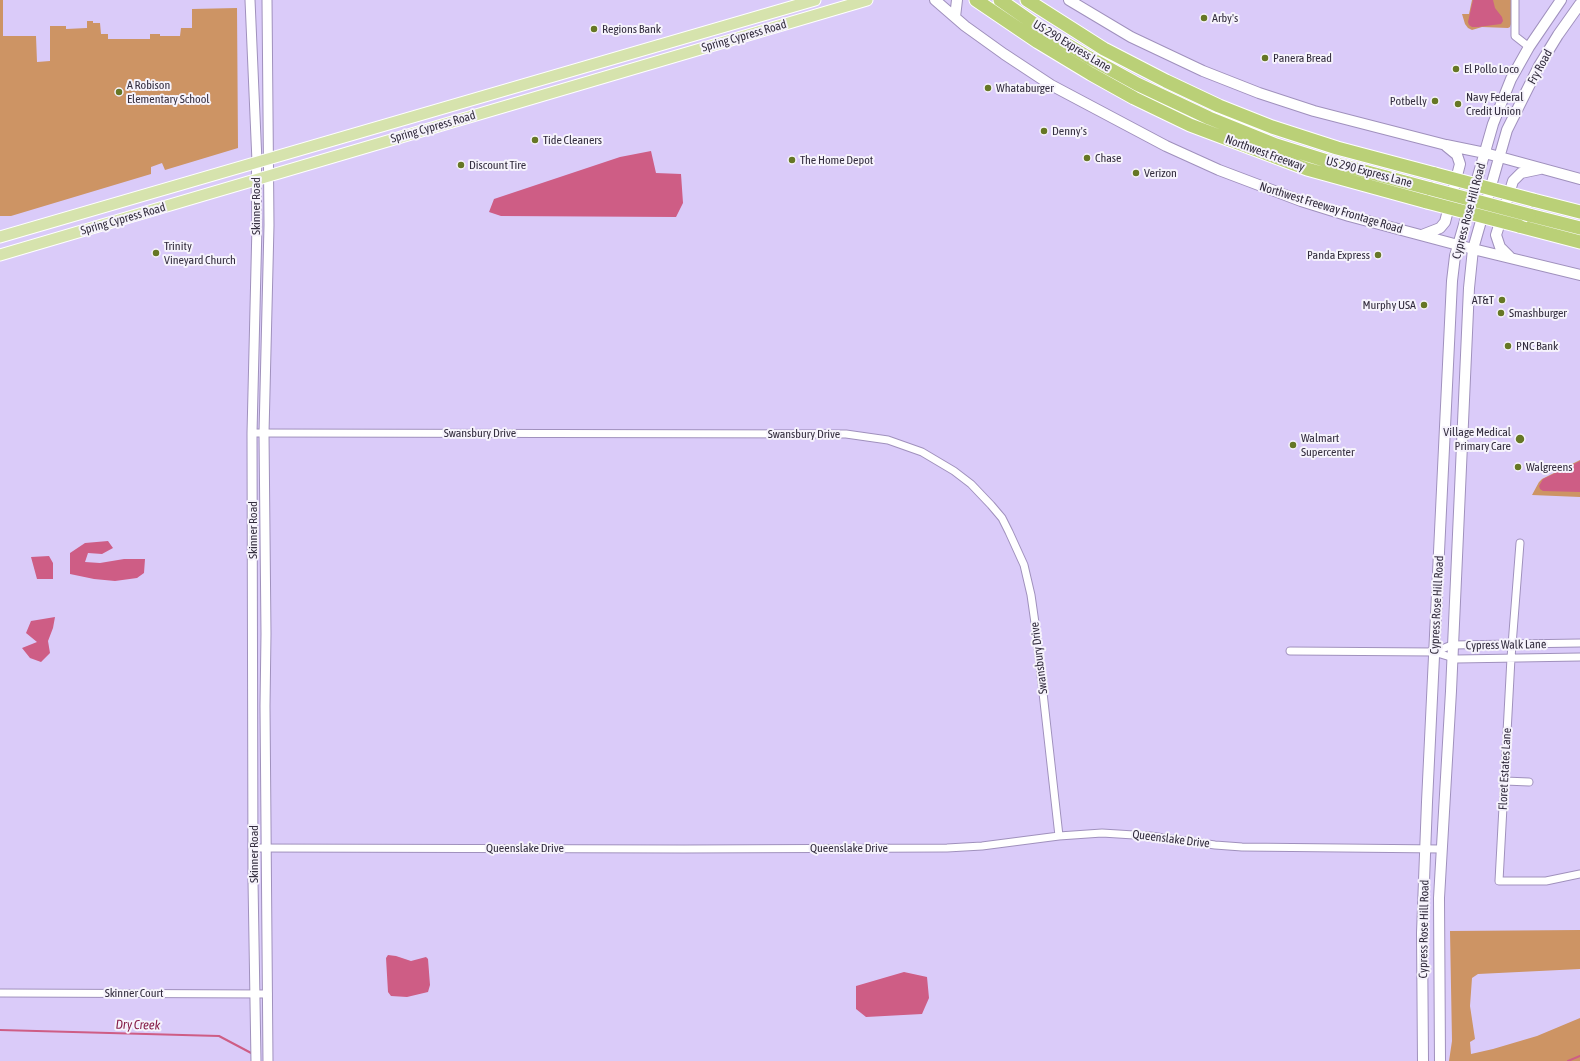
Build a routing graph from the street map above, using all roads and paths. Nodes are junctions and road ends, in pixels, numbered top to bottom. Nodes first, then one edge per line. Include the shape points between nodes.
1 (250, 0) edge
2 (267, 0) edge
3 (815, 0) edge
4 (867, 0) edge
5 (935, 0) edge
6 (957, 0) edge
7 (1026, 0) edge
8 (1069, 0) edge
9 (1515, 0) edge
10 (1561, 0) edge
11 (1002, 1) edge
12 (982, 4) edge
13 (1580, 4) edge
14 (955, 17) junction
15 (709, 31) junction
16 (714, 45) junction
17 (1529, 47) junction
18 (1539, 66) junction
19 (549, 77) junction
20 (554, 92) junction
21 (428, 112) junction
22 (430, 128) junction
23 (1446, 145) junction
24 (1485, 153) junction
25 (1499, 157) junction
26 (268, 159) junction
27 (257, 162) junction
28 (1544, 169) junction
29 (269, 176) junction
30 (1580, 179) edge
31 (256, 180) junction
32 (100, 208) junction
33 (1580, 212) edge
34 (105, 224) junction
35 (1580, 228) edge
36 (1422, 235) junction
37 (0, 237) edge
38 (1580, 242) edge
39 (1458, 244) junction
40 (1473, 249) junction
41 (0, 255) edge
42 (1510, 257) junction
43 (1580, 275) edge
44 (254, 329) junction
45 (267, 330) junction
46 (1448, 378) junction
47 (1464, 378) junction
48 (252, 433) junction
49 (264, 433) junction
50 (1441, 526) junction
51 (1458, 527) junction
52 (1520, 544) dead end
53 (253, 566) junction
54 (265, 566) junction
55 (1580, 643) edge
56 (1512, 644) junction
57 (1452, 645) junction
58 (1290, 651) dead end
59 (1434, 652) junction
60 (1580, 656) edge
61 (1511, 658) junction
62 (1452, 659) junction
63 (1505, 781) junction
64 (1529, 782) dead end
65 (1059, 836) junction
66 (254, 848) junction
67 (265, 848) junction
68 (1426, 849) junction
69 (1441, 849) junction
70 (1580, 874) edge
71 (0, 993) edge
72 (256, 994) junction
73 (268, 994) junction
74 (256, 1061) edge
75 (268, 1061) edge
76 (1423, 1061) edge
77 (1440, 1061) edge

1 - 27 street, Skinner Road
2 - 26 street, Skinner Road
3 - 15 main road, Spring Cypress Road
4 - 16 main road, Spring Cypress Road
5 - 14 main road, Northwest Freeway Frontage Road
6 - 14 main road
7 - 33 highway, bridge via 1104,49 1166,82 1219,106 1337,148
8 - 23 main road via 1131,37 1210,74 1259,93 1314,111
9 - 17 street via 1515,36
10 - 17 main road, Fry Road
11 - 35 highway, US 290 Express Lane, bridge via 1043,30 1137,84 1209,118 1276,145 1330,162
12 - 38 highway, Northwest Freeway, bridge via 1091,74 1196,128 1307,169
13 - 18 main road, Fry Road
14 - 36 main road, Northwest Freeway Frontage Road via 1004,54 1052,85 1166,146 1244,180 1301,201
15 - 16 main road
15 - 19 main road, Spring Cypress Road
16 - 20 main road, Spring Cypress Road
17 - 18 main road
17 - 24 main road, Fry Road via 1511,79 1493,124
18 - 25 main road, Fry Road via 1507,130
19 - 20 main road
19 - 21 main road, Spring Cypress Road
20 - 22 main road, Spring Cypress Road
21 - 22 main road
21 - 26 main road, Spring Cypress Road
22 - 29 main road, Spring Cypress Road
23 - 24 main road
23 - 36 main road via 1457,155 1460,164 1445,222 1440,228
24 - 25 main road
24 - 39 main road, Cypress Rose Hill Road
25 - 28 main road
25 - 40 main road, Fry Road
26 - 27 main road, Spring Cypress Road
26 - 29 street, Skinner Road
27 - 31 street, Skinner Road
27 - 32 main road, Spring Cypress Road
28 - 30 main road
28 - 42 main road via 1521,173 1513,181 1496,235 1500,247
29 - 31 main road, Spring Cypress Road
29 - 45 street, Skinner Road
31 - 34 main road, Spring Cypress Road
31 - 44 street, Skinner Road
32 - 34 main road
32 - 37 main road, Spring Cypress Road
34 - 41 main road, Spring Cypress Road
36 - 39 main road, Northwest Freeway Frontage Road
39 - 40 main road, Northwest Freeway Frontage Road
39 - 46 main road, Cypress Rose Hill Road via 1452,281
40 - 42 main road, Northwest Freeway Frontage Road
40 - 47 main road, Cypress Rose Hill Road
42 - 43 main road, Northwest Freeway Frontage Road
44 - 45 street
44 - 48 street, Skinner Road
45 - 49 street, Skinner Road
46 - 47 main road
46 - 50 main road, Cypress Rose Hill Road
47 - 51 main road, Cypress Rose Hill Road
48 - 49 street, Swansbury Drive
48 - 53 street, Skinner Road
49 - 54 street, Skinner Road
49 - 65 street, Swansbury Drive via 846,434 888,440 922,452 971,484 991,505 1002,518 1024,565 1036,630
50 - 51 main road
50 - 59 main road, Cypress Rose Hill Road
51 - 57 main road, Cypress Rose Hill Road
52 - 56 street, Floret Estates Lane
53 - 54 street
53 - 66 street, Skinner Road
54 - 67 street, Skinner Road
55 - 56 street, Cypress Walk Lane
56 - 57 street, Cypress Walk Lane
56 - 61 street, Floret Estates Lane
57 - 59 street, Cypress Walk Lane
57 - 62 main road, Cypress Rose Hill Road
58 - 59 street, Cypress Walk Lane
59 - 62 street, Cypress Walk Lane
59 - 68 main road, Cypress Rose Hill Road
60 - 61 street, Cypress Walk Lane
61 - 62 street, Cypress Walk Lane
61 - 63 street, Floret Estates Lane
62 - 69 main road, Cypress Rose Hill Road
63 - 64 street
63 - 70 street, Floret Estates Lane via 1499,881 1546,881
65 - 67 street, Queenslake Drive via 947,848
65 - 68 street, Queenslake Drive via 1126,834 1215,845 1267,848
66 - 67 street, Queenslake Drive
66 - 72 street, Skinner Road
67 - 73 street, Skinner Road
68 - 69 street, Queenslake Drive
68 - 76 main road, Cypress Rose Hill Road via 1422,933
69 - 77 main road, Cypress Rose Hill Road
71 - 72 street, Skinner Court
72 - 73 street, Skinner Court
72 - 74 street, Skinner Road
73 - 75 street, Skinner Road

